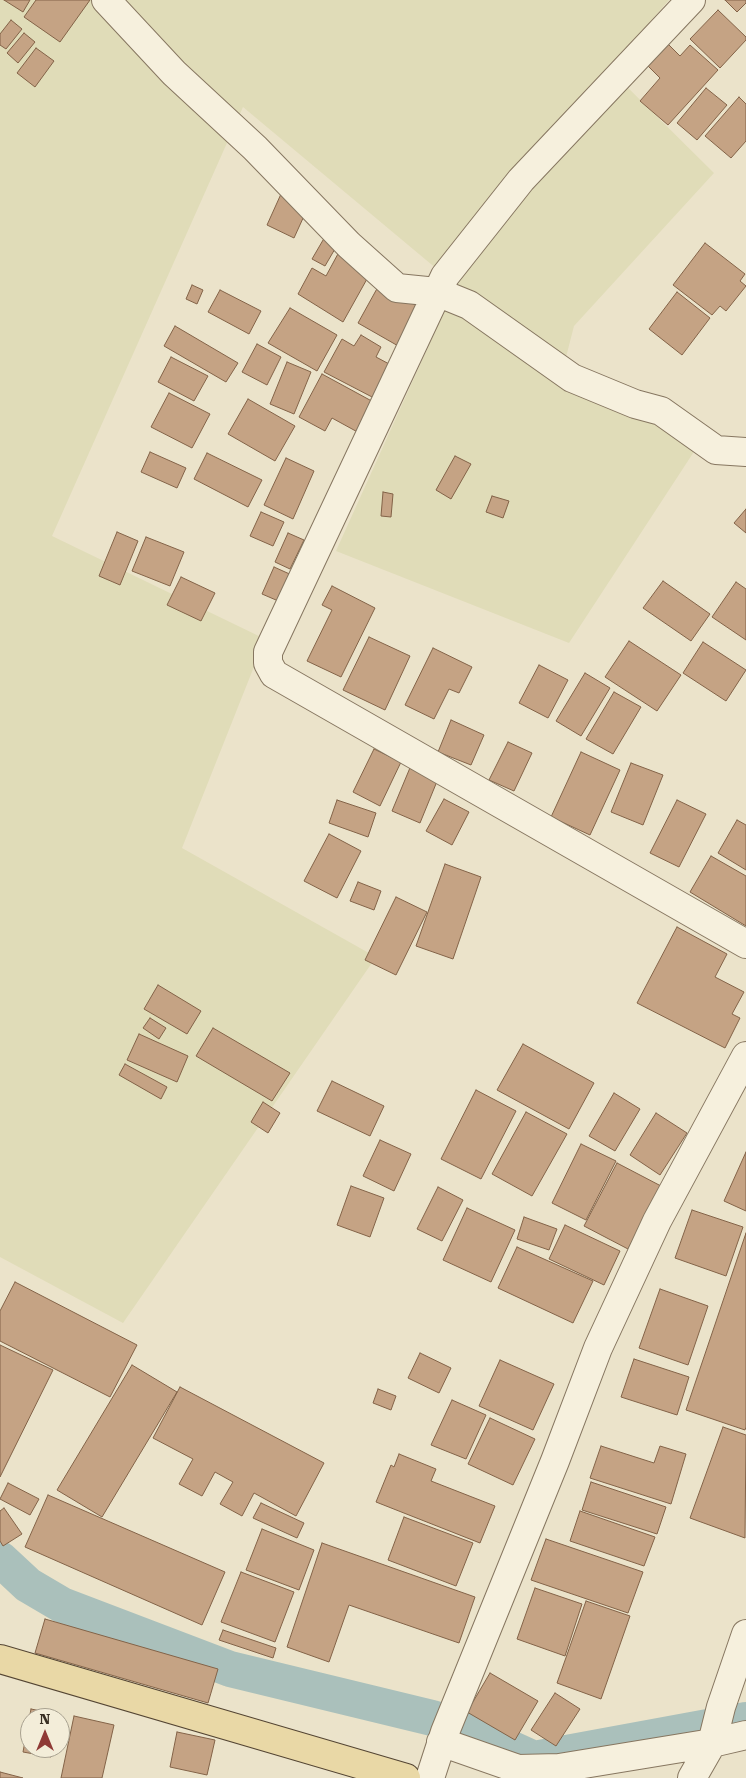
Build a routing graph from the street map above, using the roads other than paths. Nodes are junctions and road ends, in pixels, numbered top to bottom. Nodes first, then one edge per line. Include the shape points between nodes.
1 (106, 0) edge
2 (691, 0) edge
3 (437, 292) junction
4 (746, 452) edge
5 (746, 944) edge
6 (746, 1056) edge
7 (746, 1634) edge
8 (0, 1658) edge
9 (447, 1727) junction
10 (746, 1735) edge
11 (714, 1738) junction
12 (352, 1771) edge
13 (406, 1778) edge
14 (430, 1778) edge
15 (692, 1778) edge

1 - 3 street via 174,73 255,148 381,275 397,288
2 - 3 street via 521,180 444,276
3 - 4 street via 469,305 572,378 661,411 716,450
3 - 5 street via 268,652 268,663 274,674
6 - 9 street via 657,1221 598,1348
7 - 11 street
8 - 12 main road
9 - 11 street via 518,1769 559,1768
9 - 14 street
10 - 11 street
11 - 15 street
12 - 13 main road

